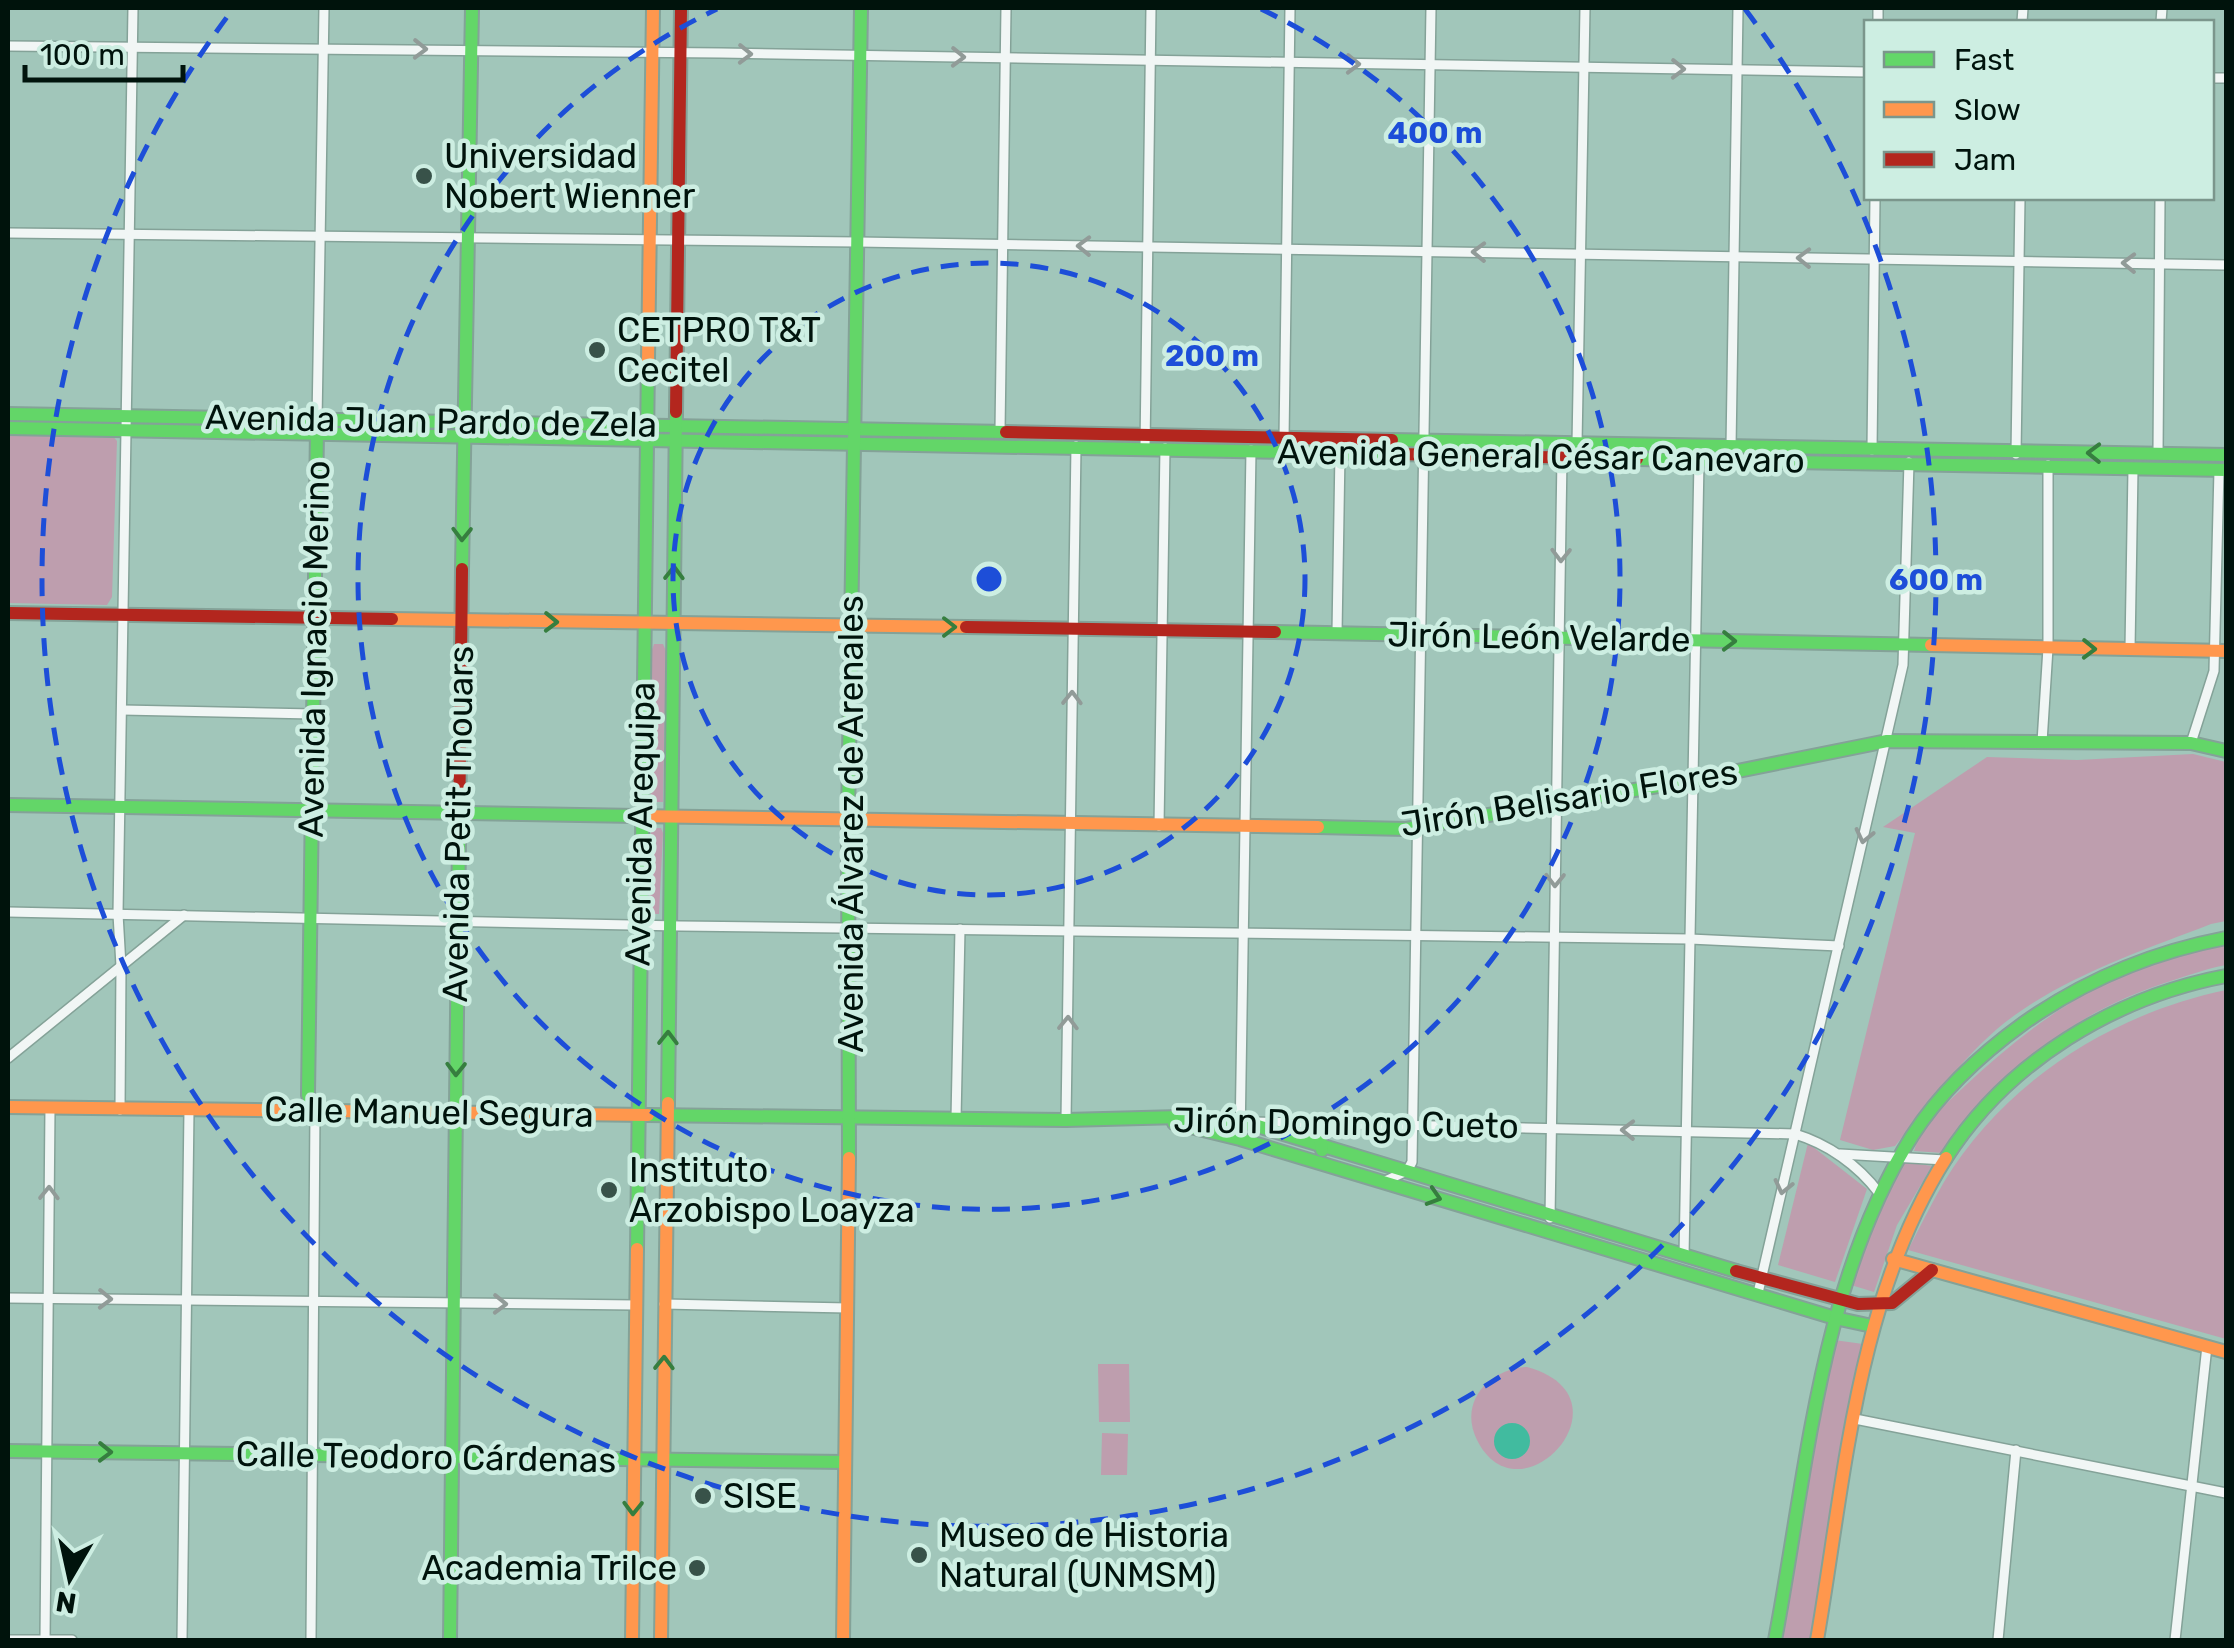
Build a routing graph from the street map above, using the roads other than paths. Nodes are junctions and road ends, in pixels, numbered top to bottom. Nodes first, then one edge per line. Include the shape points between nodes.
1 (132, 8) edge
2 (324, 8) edge
3 (472, 8) edge
4 (652, 8) edge
5 (681, 8) edge
6 (862, 8) edge
7 (1006, 8) edge
8 (1151, 8) edge
9 (1290, 8) edge
10 (1431, 8) edge
11 (1584, 8) edge
12 (1738, 8) edge
13 (8, 46) edge
14 (132, 48) junction
15 (323, 48) junction
16 (472, 50) junction
17 (652, 52) junction
18 (680, 53) junction
19 (861, 55) junction
20 (1006, 58) junction
21 (1150, 60) junction
22 (1289, 62) junction
23 (1430, 65) junction
24 (1584, 68) junction
25 (1737, 70) junction
26 (1864, 72) edge
27 (1875, 200) edge
28 (2020, 200) edge
29 (2160, 200) edge
30 (8, 233) edge
31 (130, 233) junction
32 (320, 235) junction
33 (468, 237) junction
34 (649, 239) junction
35 (678, 240) junction
36 (858, 242) junction
37 (1003, 244) junction
38 (1148, 247) junction
39 (1286, 249) junction
40 (1427, 252) junction
41 (1580, 254) junction
42 (1734, 257) junction
43 (1874, 259) junction
44 (2019, 262) junction
45 (2160, 264) junction
46 (2226, 265) edge
47 (8, 414) edge
48 (127, 422) junction
49 (855, 427) junction
50 (8, 428) edge
51 (317, 428) junction
52 (463, 430) junction
53 (1000, 431) junction
54 (646, 432) junction
55 (675, 433) junction
56 (1284, 439) junction
57 (1145, 441) junction
58 (855, 443) junction
59 (1577, 444) junction
60 (1076, 446) junction
61 (1731, 447) junction
62 (1166, 448) junction
63 (1424, 448) junction
64 (1872, 448) junction
65 (1252, 450) junction
66 (1909, 450) junction
67 (2016, 451) junction
68 (1340, 452) junction
69 (2048, 452) junction
70 (2158, 454) junction
71 (2226, 455) edge
72 (1562, 457) junction
73 (1698, 461) junction
74 (1872, 464) junction
75 (1909, 464) junction
76 (2016, 466) junction
77 (2048, 467) junction
78 (2133, 468) junction
79 (2222, 470) edge
80 (8, 613) edge
81 (123, 615) junction
82 (314, 618) junction
83 (461, 620) junction
84 (643, 624) junction
85 (673, 624) junction
86 (852, 627) junction
87 (1073, 628) junction
88 (1162, 630) junction
89 (1249, 632) junction
90 (1336, 633) junction
91 (1420, 635) junction
92 (1559, 638) junction
93 (1695, 641) junction
94 (1905, 644) junction
95 (2048, 648) junction
96 (2130, 650) junction
97 (2220, 651) edge
98 (122, 710) junction
99 (313, 714) junction
100 (1886, 741) junction
101 (2042, 742) junction
102 (2191, 743) junction
103 (2226, 751) edge
104 (1693, 780) junction
105 (1556, 804) junction
106 (8, 805) edge
107 (120, 808) junction
108 (312, 811) junction
109 (458, 813) junction
110 (640, 816) junction
111 (670, 817) junction
112 (848, 820) junction
113 (1070, 824) junction
114 (1159, 826) junction
115 (1246, 828) junction
116 (1418, 828) junction
117 (8, 912) edge
118 (118, 914) junction
119 (184, 915) junction
120 (311, 918) junction
121 (457, 922) junction
122 (639, 925) junction
123 (669, 926) junction
124 (849, 928) junction
125 (960, 930) junction
126 (1069, 931) junction
127 (1244, 934) junction
128 (1416, 936) junction
129 (1554, 938) junction
130 (2226, 938) edge
131 (1690, 940) junction
132 (1839, 946) junction
133 (121, 966) junction
134 (2226, 976) edge
135 (8, 1058) edge
136 (8, 1107) edge
137 (50, 1108) junction
138 (120, 1110) junction
139 (189, 1110) junction
140 (315, 1110) junction
141 (455, 1112) junction
142 (637, 1115) junction
143 (667, 1116) junction
144 (850, 1118) junction
145 (956, 1119) junction
146 (1153, 1119) junction
147 (1066, 1120) junction
148 (1241, 1122) junction
149 (1325, 1124) junction
150 (1412, 1126) junction
151 (1551, 1129) junction
152 (1686, 1132) junction
153 (1795, 1134) junction
154 (1240, 1139) junction
155 (1321, 1146) junction
156 (1838, 1154) junction
157 (1898, 1156) junction
158 (1944, 1160) junction
159 (1324, 1164) junction
160 (1408, 1171) junction
161 (1384, 1181) junction
162 (1878, 1193) junction
163 (1550, 1216) junction
164 (1550, 1232) junction
165 (1684, 1256) junction
166 (1892, 1260) junction
167 (1932, 1270) junction
168 (1760, 1286) junction
169 (8, 1298) edge
170 (48, 1299) junction
171 (188, 1300) junction
172 (1840, 1300) junction
173 (314, 1302) junction
174 (453, 1303) junction
175 (664, 1304) junction
176 (635, 1305) junction
177 (1877, 1305) junction
178 (848, 1308) junction
179 (1835, 1318) junction
180 (1872, 1326) junction
181 (2207, 1346) junction
182 (2226, 1352) edge
183 (1855, 1419) junction
184 (2016, 1450) junction
185 (8, 1451) edge
186 (47, 1452) junction
187 (185, 1454) junction
188 (312, 1455) junction
189 (452, 1457) junction
190 (634, 1460) junction
191 (662, 1461) junction
192 (845, 1462) junction
193 (2192, 1486) junction
194 (2226, 1494) edge
195 (8, 1640) edge
196 (46, 1640) edge
197 (72, 1640) edge
198 (182, 1640) edge
199 (312, 1640) edge
200 (450, 1640) edge
201 (632, 1640) edge
202 (661, 1640) edge
203 (844, 1640) edge
204 (1775, 1640) edge
205 (1817, 1640) edge
206 (1998, 1640) edge
207 (2175, 1640) edge

1 - 14 street
2 - 15 street, Avenida Ignacio Merino
3 - 16 main road, Avenida Petit Thouars
4 - 17 main road, Avenida Arequipa
5 - 18 main road, Avenida Arequipa
6 - 19 main road, Avenida Álvarez de Arenales
7 - 20 street
8 - 21 street
9 - 22 street
10 - 23 street
11 - 24 street
12 - 25 street
13 - 14 street
14 - 15 street
14 - 31 street
15 -> 16 street
15 - 32 street, Avenida Ignacio Merino
16 - 17 street
16 - 33 main road, Avenida Petit Thouars
17 - 18 street
17 - 34 main road, Avenida Arequipa
18 -> 19 street
18 - 35 main road, Avenida Arequipa
19 -> 20 street
19 - 36 main road, Avenida Álvarez de Arenales
20 - 21 street
20 - 37 street
21 - 22 street
21 - 38 street
22 -> 23 street
22 - 39 street
23 - 24 street
23 - 40 street
24 -> 25 street
24 - 41 street
25 - 26 street
25 - 42 street
27 - 43 street
28 - 44 street
29 - 45 street
30 - 31 street
31 - 32 street
31 - 48 street
32 - 33 street
32 - 51 street, Avenida Ignacio Merino
33 - 34 street
33 - 52 main road, Avenida Petit Thouars
34 - 35 street
34 - 54 main road, Avenida Arequipa
35 - 36 street
35 - 55 main road, Avenida Arequipa
36 - 37 street
36 - 49 main road, Avenida Álvarez de Arenales
38 -> 37 street
37 - 53 street
38 - 39 street
38 - 57 street
39 - 40 street
39 - 56 street
41 -> 40 street
40 - 63 street
41 - 42 street
41 - 59 street
43 -> 42 street
42 - 61 street
43 - 44 street
43 - 64 street
45 -> 44 street
44 - 67 street
45 - 46 street
45 - 70 street
47 - 48 main road, Avenida Juan Pardo de Zela
48 - 50 main road, Avenida Juan Pardo de Zela
48 - 51 main road, Avenida Juan Pardo de Zela
48 - 81 street
49 - 53 main road, Avenida General César Canevaro
49 - 55 main road, Avenida Juan Pardo de Zela
49 - 58 main road, Avenida Álvarez de Arenales
51 - 52 main road, Avenida Juan Pardo de Zela
51 - 82 main road, Avenida Ignacio Merino
52 - 54 main road, Avenida Juan Pardo de Zela
52 -> 83 main road, Avenida Petit Thouars
53 - 57 main road, Avenida General César Canevaro
54 - 55 main road, Avenida Juan Pardo de Zela
54 - 84 main road, Avenida Arequipa
55 - 58 main road, Avenida Juan Pardo de Zela
85 -> 55 main road, Avenida Arequipa
56 - 57 main road, Avenida General César Canevaro
56 - 63 main road, Avenida General César Canevaro
57 - 60 main road, Avenida General César Canevaro
57 - 62 main road, Avenida General César Canevaro
58 - 60 main road, Avenida General César Canevaro
58 - 86 main road, Avenida Álvarez de Arenales
59 - 61 main road, Avenida General César Canevaro
59 - 63 main road, Avenida General César Canevaro
59 - 72 street
60 - 87 street
61 - 64 main road, Avenida General César Canevaro
62 - 65 main road, Avenida General César Canevaro
62 - 88 street
63 - 68 main road, Avenida General César Canevaro
63 - 72 main road, Avenida General César Canevaro
63 - 91 street
64 - 66 main road, Avenida General César Canevaro
64 - 74 street
65 - 68 main road, Avenida General César Canevaro
65 - 89 street
66 - 67 main road, Avenida General César Canevaro
66 - 75 street
67 - 69 main road, Avenida General César Canevaro
67 - 76 street
68 - 90 street
70 -> 69 main road, Avenida General César Canevaro
69 - 77 street
70 - 71 main road, Avenida General César Canevaro
72 - 73 main road, Avenida General César Canevaro
72 -> 92 street
73 - 74 main road, Avenida General César Canevaro
73 - 93 street
74 - 75 main road, Avenida General César Canevaro
75 - 76 main road, Avenida General César Canevaro
75 - 94 street
76 - 77 main road, Avenida General César Canevaro
77 - 78 main road, Avenida General César Canevaro
77 - 95 street
78 - 79 main road, Avenida General César Canevaro
78 - 96 street
79 - 97 street
80 - 81 main road, Jirón León Velarde
81 - 82 main road, Jirón León Velarde
81 - 98 street
82 - 83 main road, Jirón León Velarde
82 - 99 main road, Avenida Ignacio Merino
83 -> 84 main road, Jirón León Velarde
83 - 109 main road, Avenida Petit Thouars
84 - 85 main road, Jirón León Velarde
84 - 110 main road, Avenida Arequipa
85 - 86 main road, Jirón León Velarde
85 - 111 main road, Avenida Arequipa
86 -> 87 main road, Jirón León Velarde
86 - 112 main road, Avenida Álvarez de Arenales
87 - 88 main road, Jirón León Velarde
113 -> 87 street
88 - 89 main road, Jirón León Velarde
88 - 114 street
89 - 90 main road, Jirón León Velarde
89 - 115 street
90 - 91 main road, Jirón León Velarde
91 - 92 main road, Jirón León Velarde
91 - 116 street
92 - 93 main road, Jirón León Velarde
92 - 105 street
93 -> 94 main road, Jirón León Velarde
93 - 104 street
94 - 95 main road, Jirón León Velarde
94 - 100 street
95 -> 96 main road, Jirón León Velarde
95 - 101 street
96 - 97 main road, Jirón León Velarde
97 - 102 street
98 - 99 street
98 - 107 street
99 - 108 main road, Avenida Ignacio Merino
100 - 101 main road, Jirón Belisario Flores
100 - 104 main road, Jirón Belisario Flores
100 -> 132 street
101 - 102 main road, Jirón Belisario Flores
102 - 103 main road, Jirón Belisario Flores
104 - 105 main road, Jirón Belisario Flores
104 - 131 street
105 - 116 main road, Jirón Belisario Flores
105 -> 129 street
106 - 107 main road, Jirón Belisario Flores
107 - 108 main road, Jirón Belisario Flores
107 - 118 street
108 - 109 main road, Jirón Belisario Flores
108 - 120 main road, Avenida Ignacio Merino
109 - 110 main road, Jirón Belisario Flores
109 - 121 main road, Avenida Petit Thouars
110 - 111 main road, Jirón Belisario Flores
110 - 122 main road, Avenida Arequipa
111 - 112 main road, Jirón Belisario Flores
111 - 123 main road, Avenida Arequipa
112 - 113 main road, Jirón Belisario Flores
112 - 124 main road, Avenida Álvarez de Arenales
113 - 114 main road, Jirón Belisario Flores
113 - 126 street
114 - 115 main road, Jirón Belisario Flores
115 - 116 main road, Jirón Belisario Flores
115 - 127 street
116 - 128 street
117 - 118 street
118 - 119 street
118 - 133 street
119 - 120 street
119 - 133 street
120 - 121 street
120 - 140 main road, Avenida Ignacio Merino via 308,1095
121 - 122 street
121 -> 141 main road, Avenida Petit Thouars
122 - 123 street
122 - 142 main road, Avenida Arequipa
123 - 124 street
143 -> 123 main road, Avenida Arequipa
124 - 125 street
124 - 144 main road, Avenida Álvarez de Arenales
125 - 126 street
125 - 145 street
126 - 127 street
147 -> 126 street
127 - 128 street
127 - 148 street
128 - 129 street
128 - 150 street
129 - 131 street
129 - 151 street
130 - 157 main road via 2140,961 2034,1014 1966,1073
131 - 132 street
131 - 152 street
132 - 153 street
133 - 135 street
133 - 138 street
134 - 158 main road via 2132,1002 2081,1028 2010,1084
136 - 137 main road, Calle Manuel Segura
137 - 138 main road, Calle Manuel Segura
170 -> 137 street
138 - 139 main road, Calle Manuel Segura
139 - 140 main road, Calle Manuel Segura
139 - 171 street
140 - 141 main road, Calle Manuel Segura
140 - 173 street
141 - 142 main road, Calle Manuel Segura
141 - 174 main road, Avenida Petit Thouars
142 - 143 main road, Calle Manuel Segura
142 - 176 main road, Avenida Arequipa
143 - 144 main road, Calle Manuel Segura
143 - 175 main road, Avenida Arequipa
144 - 145 main road, Jirón Domingo Cueto
144 - 178 main road, Avenida Álvarez de Arenales
145 - 147 main road, Jirón Domingo Cueto
146 - 147 main road, Jirón Domingo Cueto
146 - 148 main road, Jirón Domingo Cueto
146 - 154 main road
148 - 149 street, Jirón Domingo Cueto
148 - 154 street
148 - 155 main road
149 - 150 street, Jirón Domingo Cueto
149 - 155 main road
150 - 151 street, Jirón Domingo Cueto
150 - 160 street
152 -> 151 street, Jirón Domingo Cueto
151 - 163 street
152 - 153 street, Jirón Domingo Cueto
152 - 165 street
153 - 156 street, Jirón Domingo Cueto
153 -> 168 street
154 - 159 main road
155 - 159 main road
155 - 160 main road
156 - 157 street, Jirón Domingo Cueto
156 - 162 street, Jirón Domingo Cueto
157 - 158 street, Jirón Domingo Cueto
157 - 162 main road
158 - 166 main road
159 - 161 main road
160 - 161 street
160 - 163 main road
161 -> 164 main road
162 - 172 main road
163 - 164 street
163 - 165 main road
164 - 168 main road
165 - 168 main road
166 - 167 main road
166 - 177 main road
167 - 177 main road via 1892,1303
167 - 181 main road
168 - 172 main road
168 - 179 main road
169 - 170 street
170 -> 171 street
170 - 186 street
171 - 173 street
171 - 187 street
172 - 177 main road
172 - 179 main road
173 - 174 street
173 - 188 street
174 -> 176 street
174 - 189 main road, Avenida Petit Thouars
175 - 178 street
191 -> 175 main road, Avenida Arequipa
176 - 190 main road, Avenida Arequipa
177 - 180 main road
178 - 192 main road, Avenida Álvarez de Arenales
179 - 180 main road
179 - 204 main road
180 - 183 main road
181 - 182 main road
181 - 193 street
183 - 184 street
183 - 205 main road
184 - 193 street
184 - 206 street
185 - 186 main road, Calle Teodoro Cárdenas
186 -> 187 main road, Calle Teodoro Cárdenas
186 - 196 street
187 - 188 main road, Calle Teodoro Cárdenas
187 - 198 street
188 - 189 main road, Calle Teodoro Cárdenas
188 - 199 street
189 - 190 main road, Calle Teodoro Cárdenas
189 - 200 main road, Avenida Petit Thouars
190 - 191 main road, Calle Teodoro Cárdenas
190 -> 201 main road, Avenida Arequipa
191 - 192 main road, Calle Teodoro Cárdenas
191 - 202 main road, Avenida Arequipa
192 - 203 main road, Avenida Álvarez de Arenales
193 - 194 street
193 - 207 street
195 - 196 street
196 - 197 street

